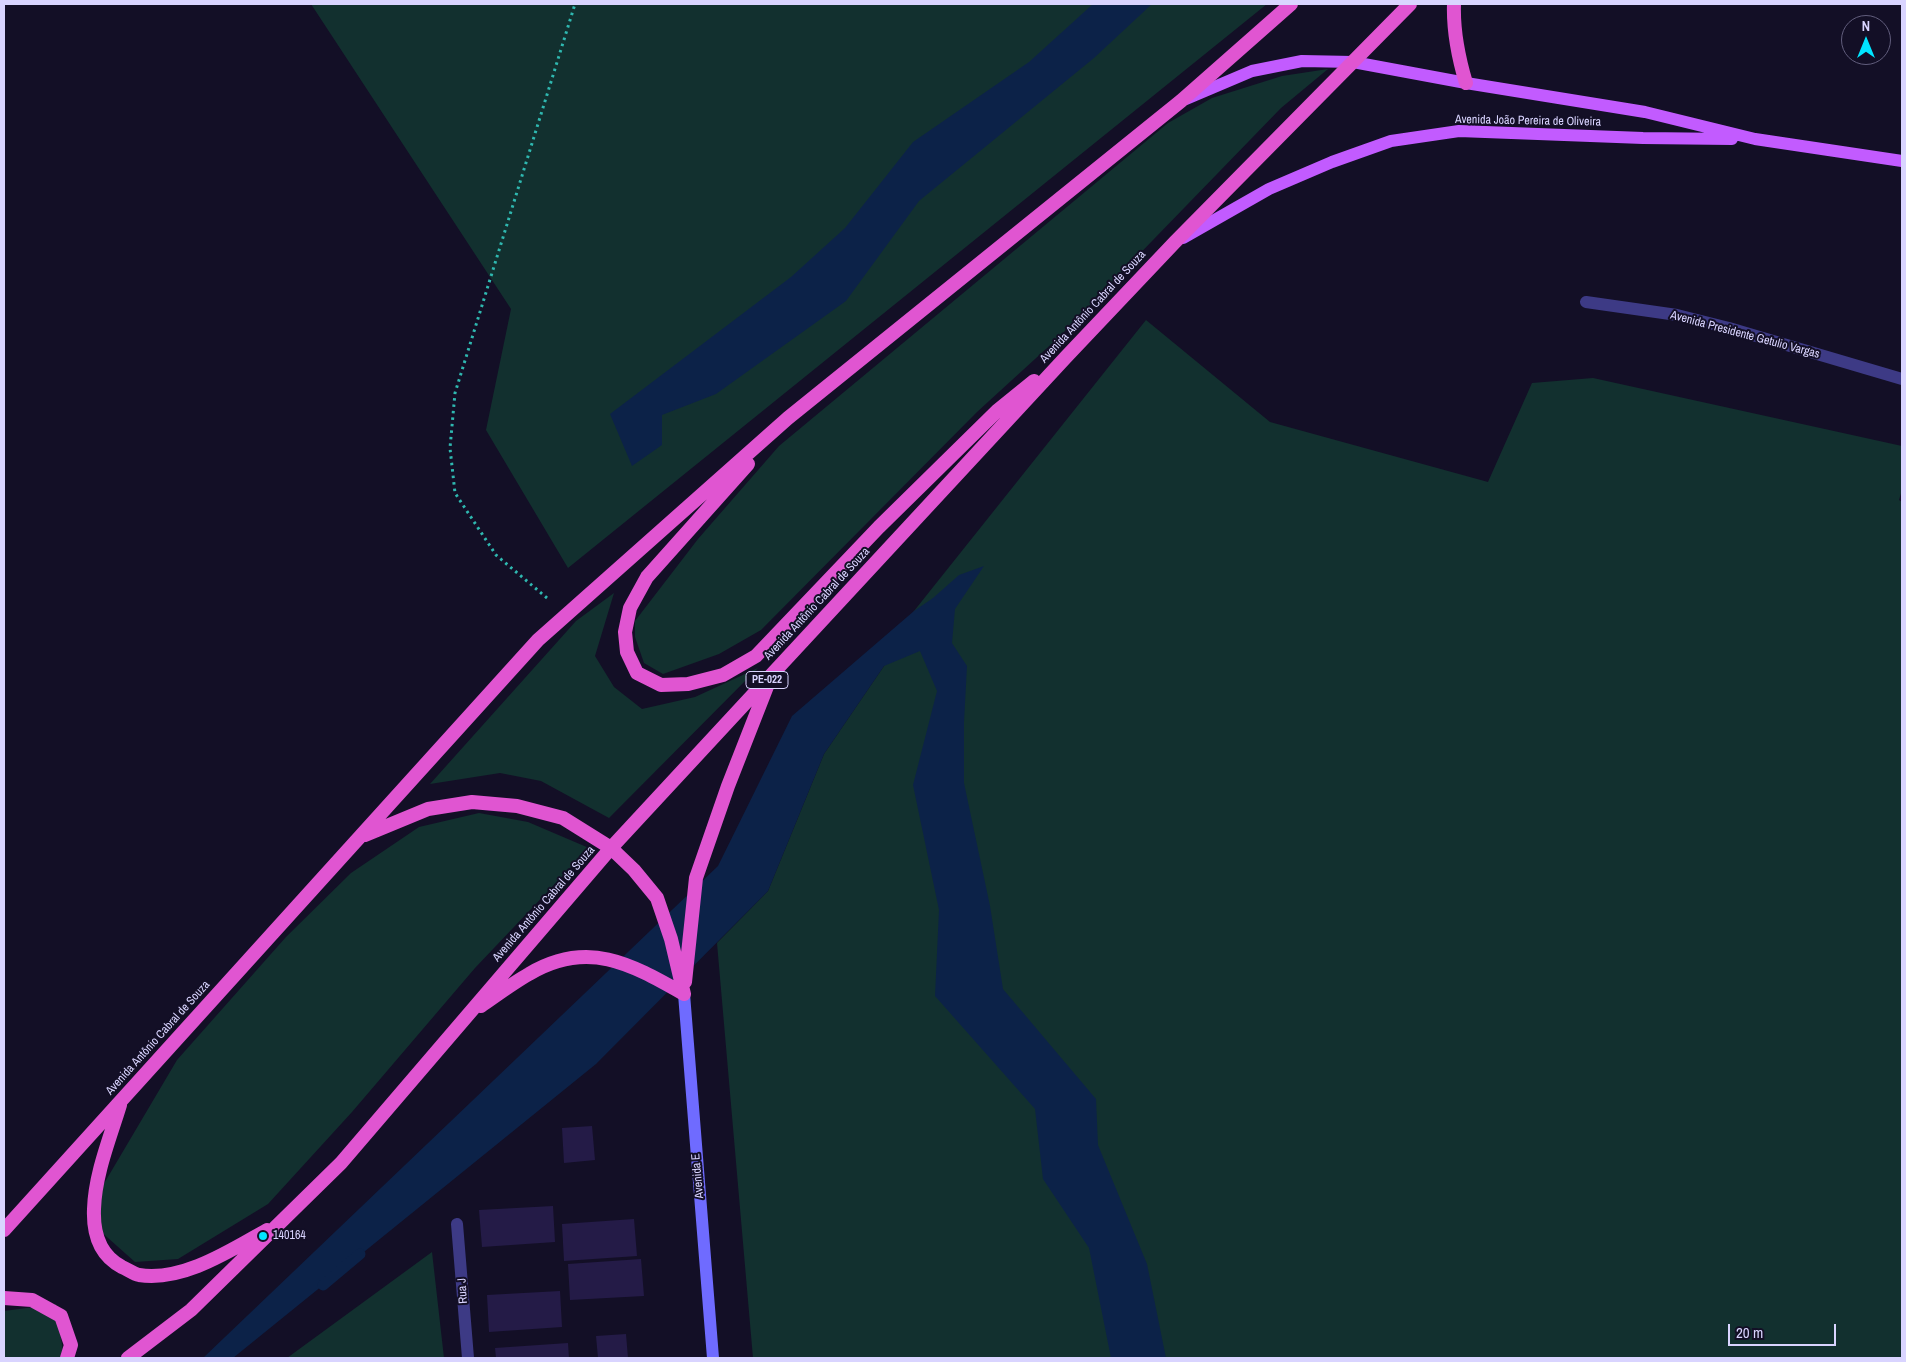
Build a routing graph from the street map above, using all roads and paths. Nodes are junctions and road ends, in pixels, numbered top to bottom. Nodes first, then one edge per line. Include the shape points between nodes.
1 (575, 4) edge
2 (1291, 4) edge
3 (1410, 4) edge
4 (1454, 4) edge
5 (1353, 62) junction
6 (1466, 83) junction
7 (1181, 101) junction
8 (1755, 139) junction
9 (1902, 160) edge
10 (1175, 242) junction
11 (1586, 302) dead end
12 (1066, 357) junction
13 (1902, 379) edge
14 (788, 418) junction
15 (567, 614) junction
16 (771, 676) junction
17 (362, 836) junction
18 (611, 848) junction
19 (684, 994) junction
20 (466, 1016) junction
21 (122, 1100) junction
22 (281, 1223) junction
23 (458, 1224) dead end
24 (4, 1230) edge
25 (4, 1298) edge
26 (67, 1358) edge
27 (128, 1358) edge
28 (468, 1358) edge
29 (713, 1358) edge

1 - 15 path via 455,393 450,448 455,493 496,556
2 - 7 highway, Avenida Antônio Cabral de Souza
3 - 5 highway, Avenida Antônio Cabral de Souza / PE-022
4 - 6 highway via 1456,50
5 - 6 main road, Avenida João Pereira de Oliveira
5 - 7 main road, Avenida João Pereira de Oliveira via 1302,62 1252,71
5 - 10 highway, Avenida Antônio Cabral de Souza / PE-022
6 - 8 main road, Avenida João Pereira de Oliveira via 1645,112
7 - 14 highway, Avenida Antônio Cabral de Souza
8 - 9 main road, Avenida João Pereira de Oliveira
8 - 10 main road, Avenida João Pereira de Oliveira via 1458,131 1391,141 1269,189
10 - 12 highway, Avenida Antônio Cabral de Souza / PE-022
11 - 13 street, Avenida Presidente Getulio Vargas via 1677,315
12 - 14 highway via 997,411 879,527 756,656 723,675 688,684 662,685 637,673 627,652 625,632 630,608 647,577
12 - 16 highway, Avenida Antônio Cabral de Souza / PE-022
14 - 15 highway, Avenida Antônio Cabral de Souza
15 - 17 highway, Avenida Antônio Cabral de Souza via 538,640
16 - 18 highway, Avenida Antônio Cabral de Souza / PE-022
16 - 19 highway via 696,878
17 - 18 highway via 428,809 472,802 517,806 563,818
17 - 21 highway, Avenida Antônio Cabral de Souza
18 - 19 highway via 657,898
18 - 20 highway, Avenida Antônio Cabral de Souza / PE-022
19 - 20 highway via 644,971 609,958 586,956 557,961 530,973
19 - 29 main road, Avenida E
20 - 22 highway, Avenida Antônio Cabral de Souza / PE-022 via 341,1163
21 - 22 highway via 100,1173 94,1208 96,1238 110,1261 138,1275 169,1274 206,1262
21 - 24 highway, Avenida Antônio Cabral de Souza
22 - 27 highway, Avenida Antônio Cabral de Souza / PE-022 via 191,1310
23 - 28 street, Rua J
25 - 26 highway via 32,1300 61,1316 71,1346

